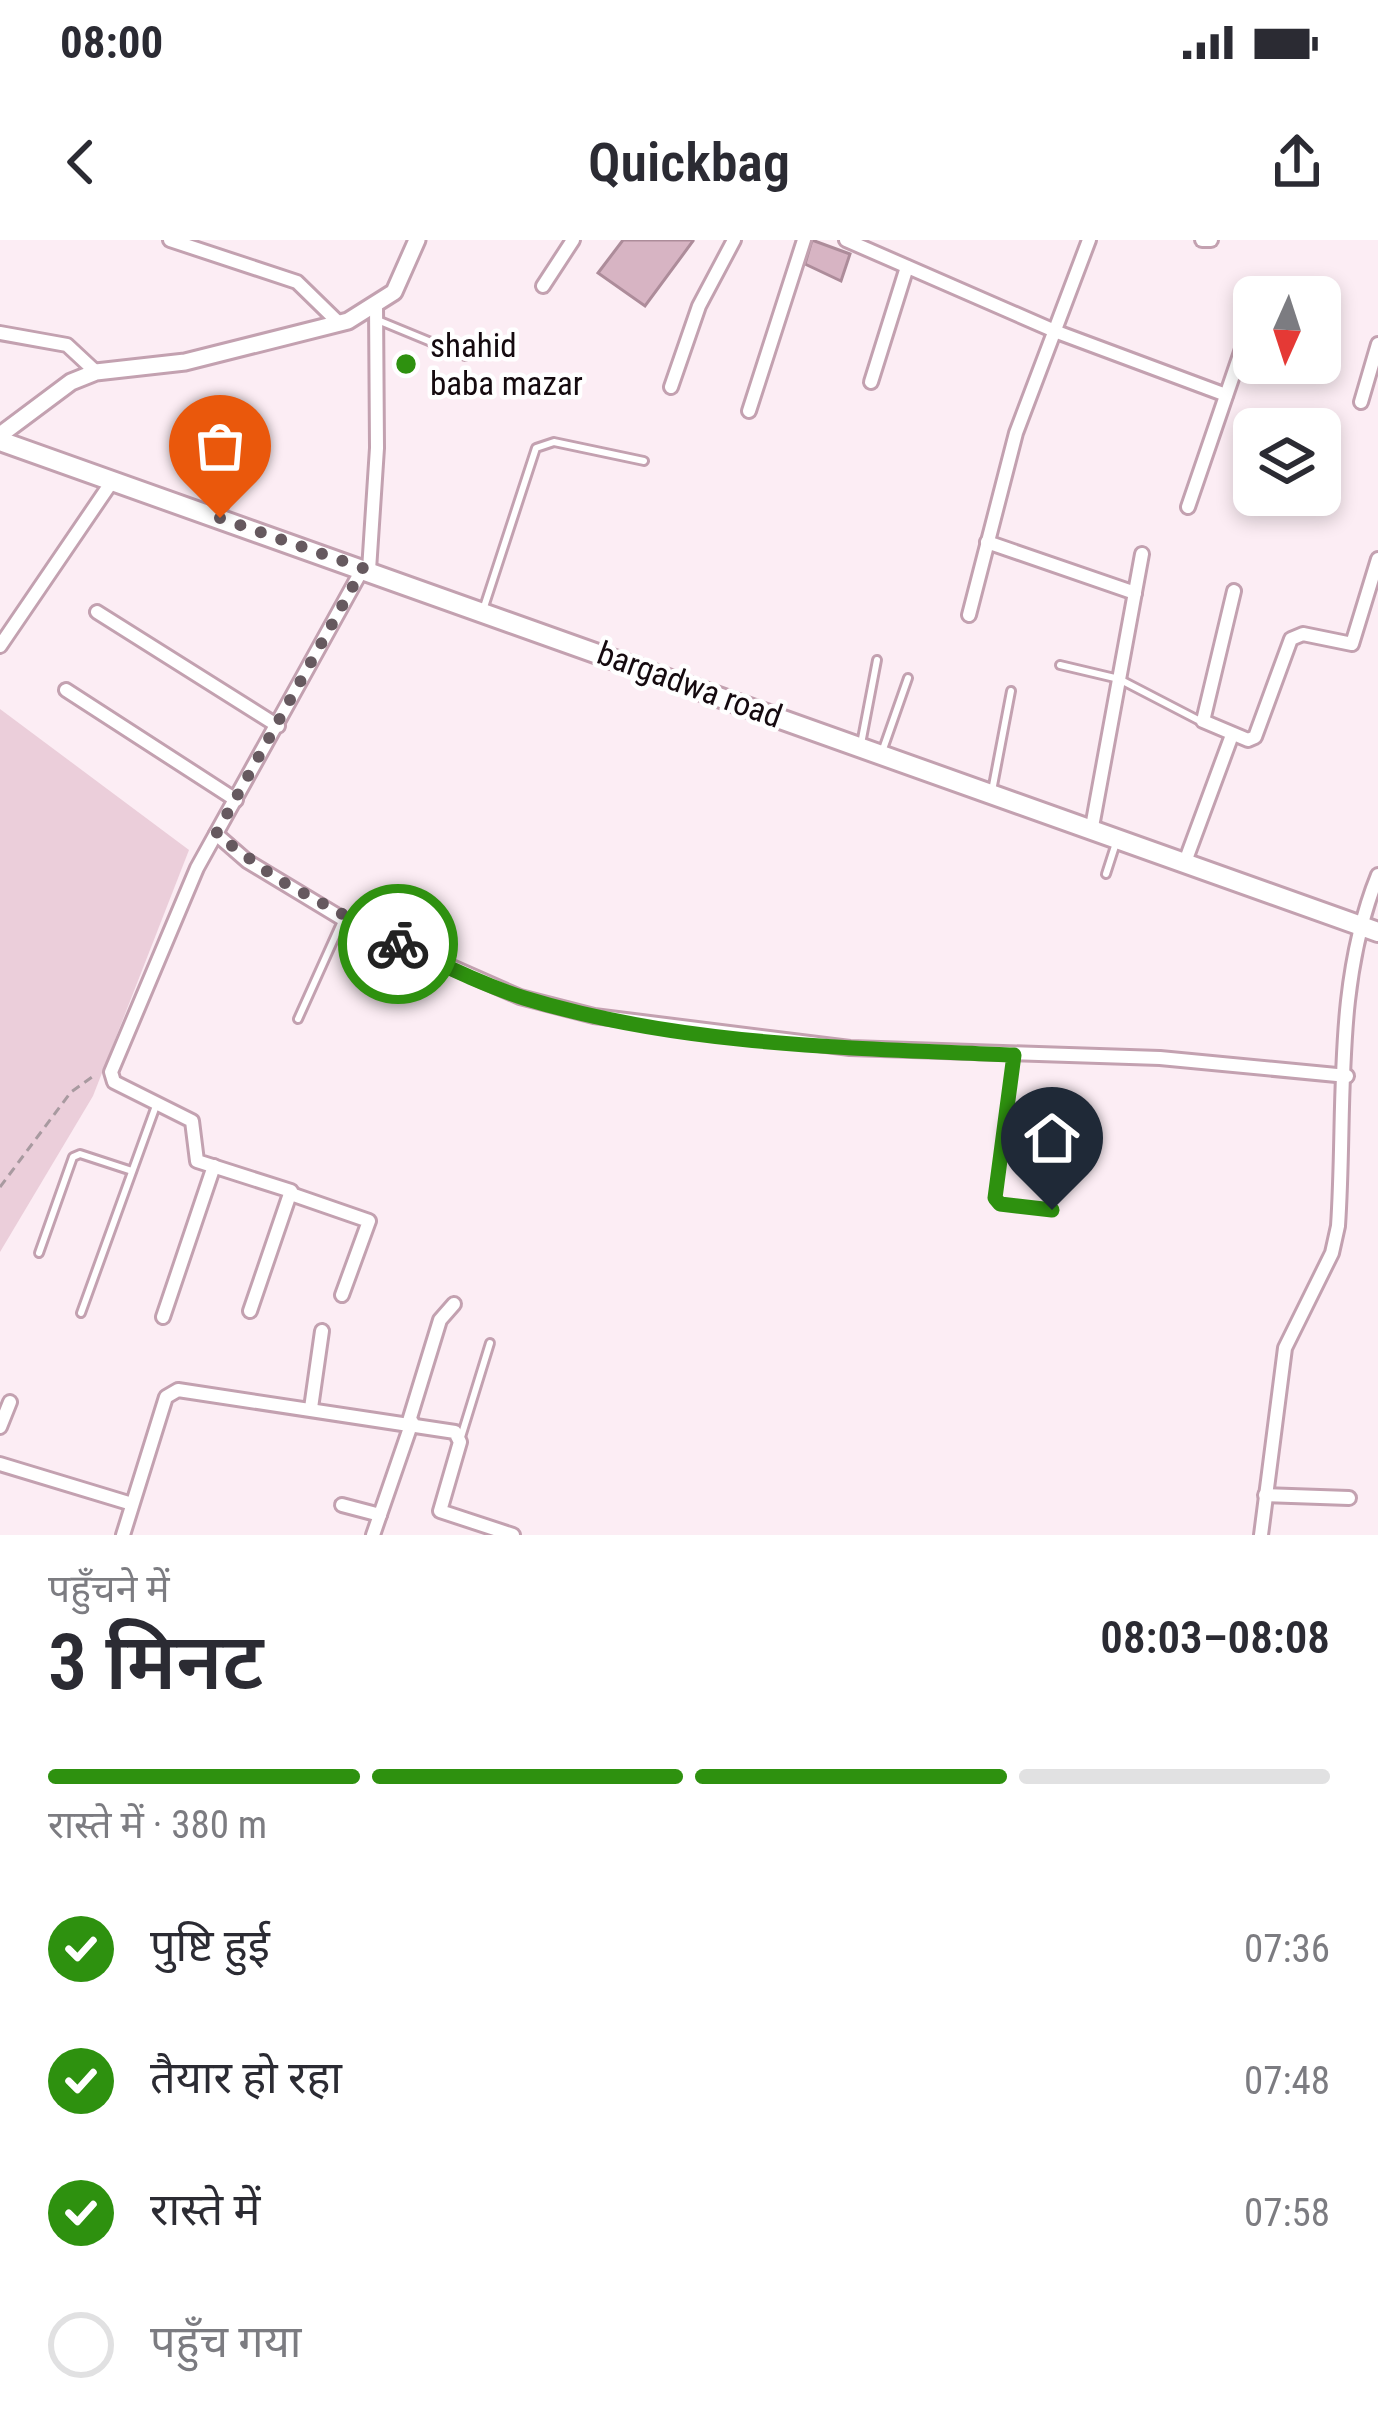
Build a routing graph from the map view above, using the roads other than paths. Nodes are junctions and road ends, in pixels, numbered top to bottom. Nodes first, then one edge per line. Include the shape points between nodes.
1 (170, 240) edge
2 (417, 240) edge
3 (572, 240) edge
4 (734, 240) edge
5 (804, 240) edge
6 (846, 240) edge
7 (1089, 240) edge
8 (1202, 240) edge
9 (1211, 240) edge
10 (907, 267) junction
11 (543, 286) dead end
12 (376, 312) junction
13 (339, 323) junction
14 (1057, 332) junction
15 (0, 333) edge
16 (1378, 344) edge
17 (465, 356) dead end
18 (90, 366) junction
19 (1233, 375) edge
20 (871, 382) dead end
21 (671, 387) dead end
22 (1226, 395) junction
23 (1361, 402) dead end
24 (749, 411) dead end
25 (256, 429) dead end
26 (0, 438) edge
27 (644, 461) dead end
28 (112, 481) junction
29 (1188, 507) dead end
30 (220, 518) junction
31 (987, 542) junction
32 (1142, 554) dead end
33 (1378, 559) edge
34 (366, 569) junction
35 (1234, 591) dead end
36 (1135, 593) junction
37 (483, 610) junction
38 (97, 612) dead end
39 (969, 615) dead end
40 (0, 646) edge
41 (877, 660) dead end
42 (1060, 665) dead end
43 (908, 678) dead end
44 (1119, 679) junction
45 (66, 690) dead end
46 (1011, 691) dead end
47 (1206, 724) junction
48 (278, 726) junction
49 (1232, 734) junction
50 (861, 744) junction
51 (882, 752) junction
52 (992, 791) junction
53 (236, 800) junction
54 (1092, 827) junction
55 (216, 834) junction
56 (1118, 837) junction
57 (1185, 862) junction
58 (1106, 874) dead end
59 (1378, 875) edge
60 (343, 919) junction
61 (1358, 925) junction
62 (1378, 932) edge
63 (298, 1018) dead end
64 (1014, 1055) junction
65 (1347, 1076) junction
66 (157, 1103) junction
67 (214, 1166) junction
68 (133, 1171) junction
69 (291, 1194) junction
70 (1052, 1210) dead end
71 (40, 1252) dead end
72 (342, 1295) dead end
73 (454, 1304) dead end
74 (250, 1312) dead end
75 (82, 1313) dead end
76 (164, 1317) dead end
77 (322, 1331) dead end
78 (490, 1343) dead end
79 (10, 1402) dead end
80 (311, 1408) junction
81 (410, 1422) junction
82 (0, 1427) edge
83 (460, 1438) junction
84 (0, 1464) edge
85 (1265, 1495) junction
86 (1349, 1498) dead end
87 (132, 1504) junction
88 (342, 1504) dead end
89 (380, 1515) junction
90 (468, 1529) edge
91 (123, 1535) edge
92 (373, 1535) edge
93 (513, 1535) edge
94 (1261, 1535) edge

1 - 13 street via 286,277
2 - 12 street
3 - 11 street
4 - 21 street via 699,306
5 - 24 street
6 - 10 street
7 - 14 street
8 - 9 street
10 - 14 street
10 - 20 street
12 - 13 street
12 - 17 lane
12 - 34 street via 377,448
13 - 18 street via 185,362
14 - 22 street
14 - 31 street via 1016,433
15 - 18 street via 71,348
16 - 23 street
18 - 26 street
19 - 22 street
22 - 29 street
25 - 30 lane
26 - 28 main road, bargadwa road
27 - 37 lane via 554,442 536,448
28 - 30 main road, bargadwa road
28 - 40 street
30 - 34 main road, bargadwa road
31 - 36 street
31 - 39 street
32 - 36 street
33 - 49 street via 1352,644 1291,639 1255,737
34 - 37 main road, bargadwa road
34 - 48 street
35 - 47 street
36 - 44 street
37 - 50 main road, bargadwa road
38 - 48 street
41 - 50 lane
42 - 44 lane
43 - 51 lane
44 - 47 lane
44 - 54 street
45 - 53 street
46 - 52 lane
47 - 49 street
48 - 53 street
49 - 57 street
50 - 51 main road, bargadwa road
51 - 52 main road, bargadwa road
52 - 54 main road, bargadwa road
53 - 55 street
54 - 56 main road, bargadwa road
55 - 60 street
55 - 66 street via 111,1072 114,1082
56 - 57 main road, bargadwa road
56 - 58 lane
57 - 61 main road, bargadwa road
59 - 61 street
60 - 63 lane
60 - 64 street via 520,997 594,1016 850,1048
61 - 62 main road, bargadwa road
61 - 65 street via 1346,988
64 - 65 street via 1160,1058
64 - 70 lane via 995,1198
65 - 85 street via 1336,1238 1285,1348
66 - 67 street via 196,1125 194,1157
66 - 68 lane
67 - 69 street
67 - 76 street
68 - 71 lane via 73,1157
68 - 75 lane
69 - 72 street via 369,1221
69 - 74 street
73 - 81 street via 440,1320
77 - 80 street
78 - 83 lane
79 - 82 street
80 - 81 street
80 - 87 street via 169,1393
81 - 83 street
81 - 89 street
83 - 90 street via 439,1508
84 - 87 street
85 - 86 street
85 - 94 street
87 - 91 street
88 - 89 street
89 - 92 street
90 - 93 street

